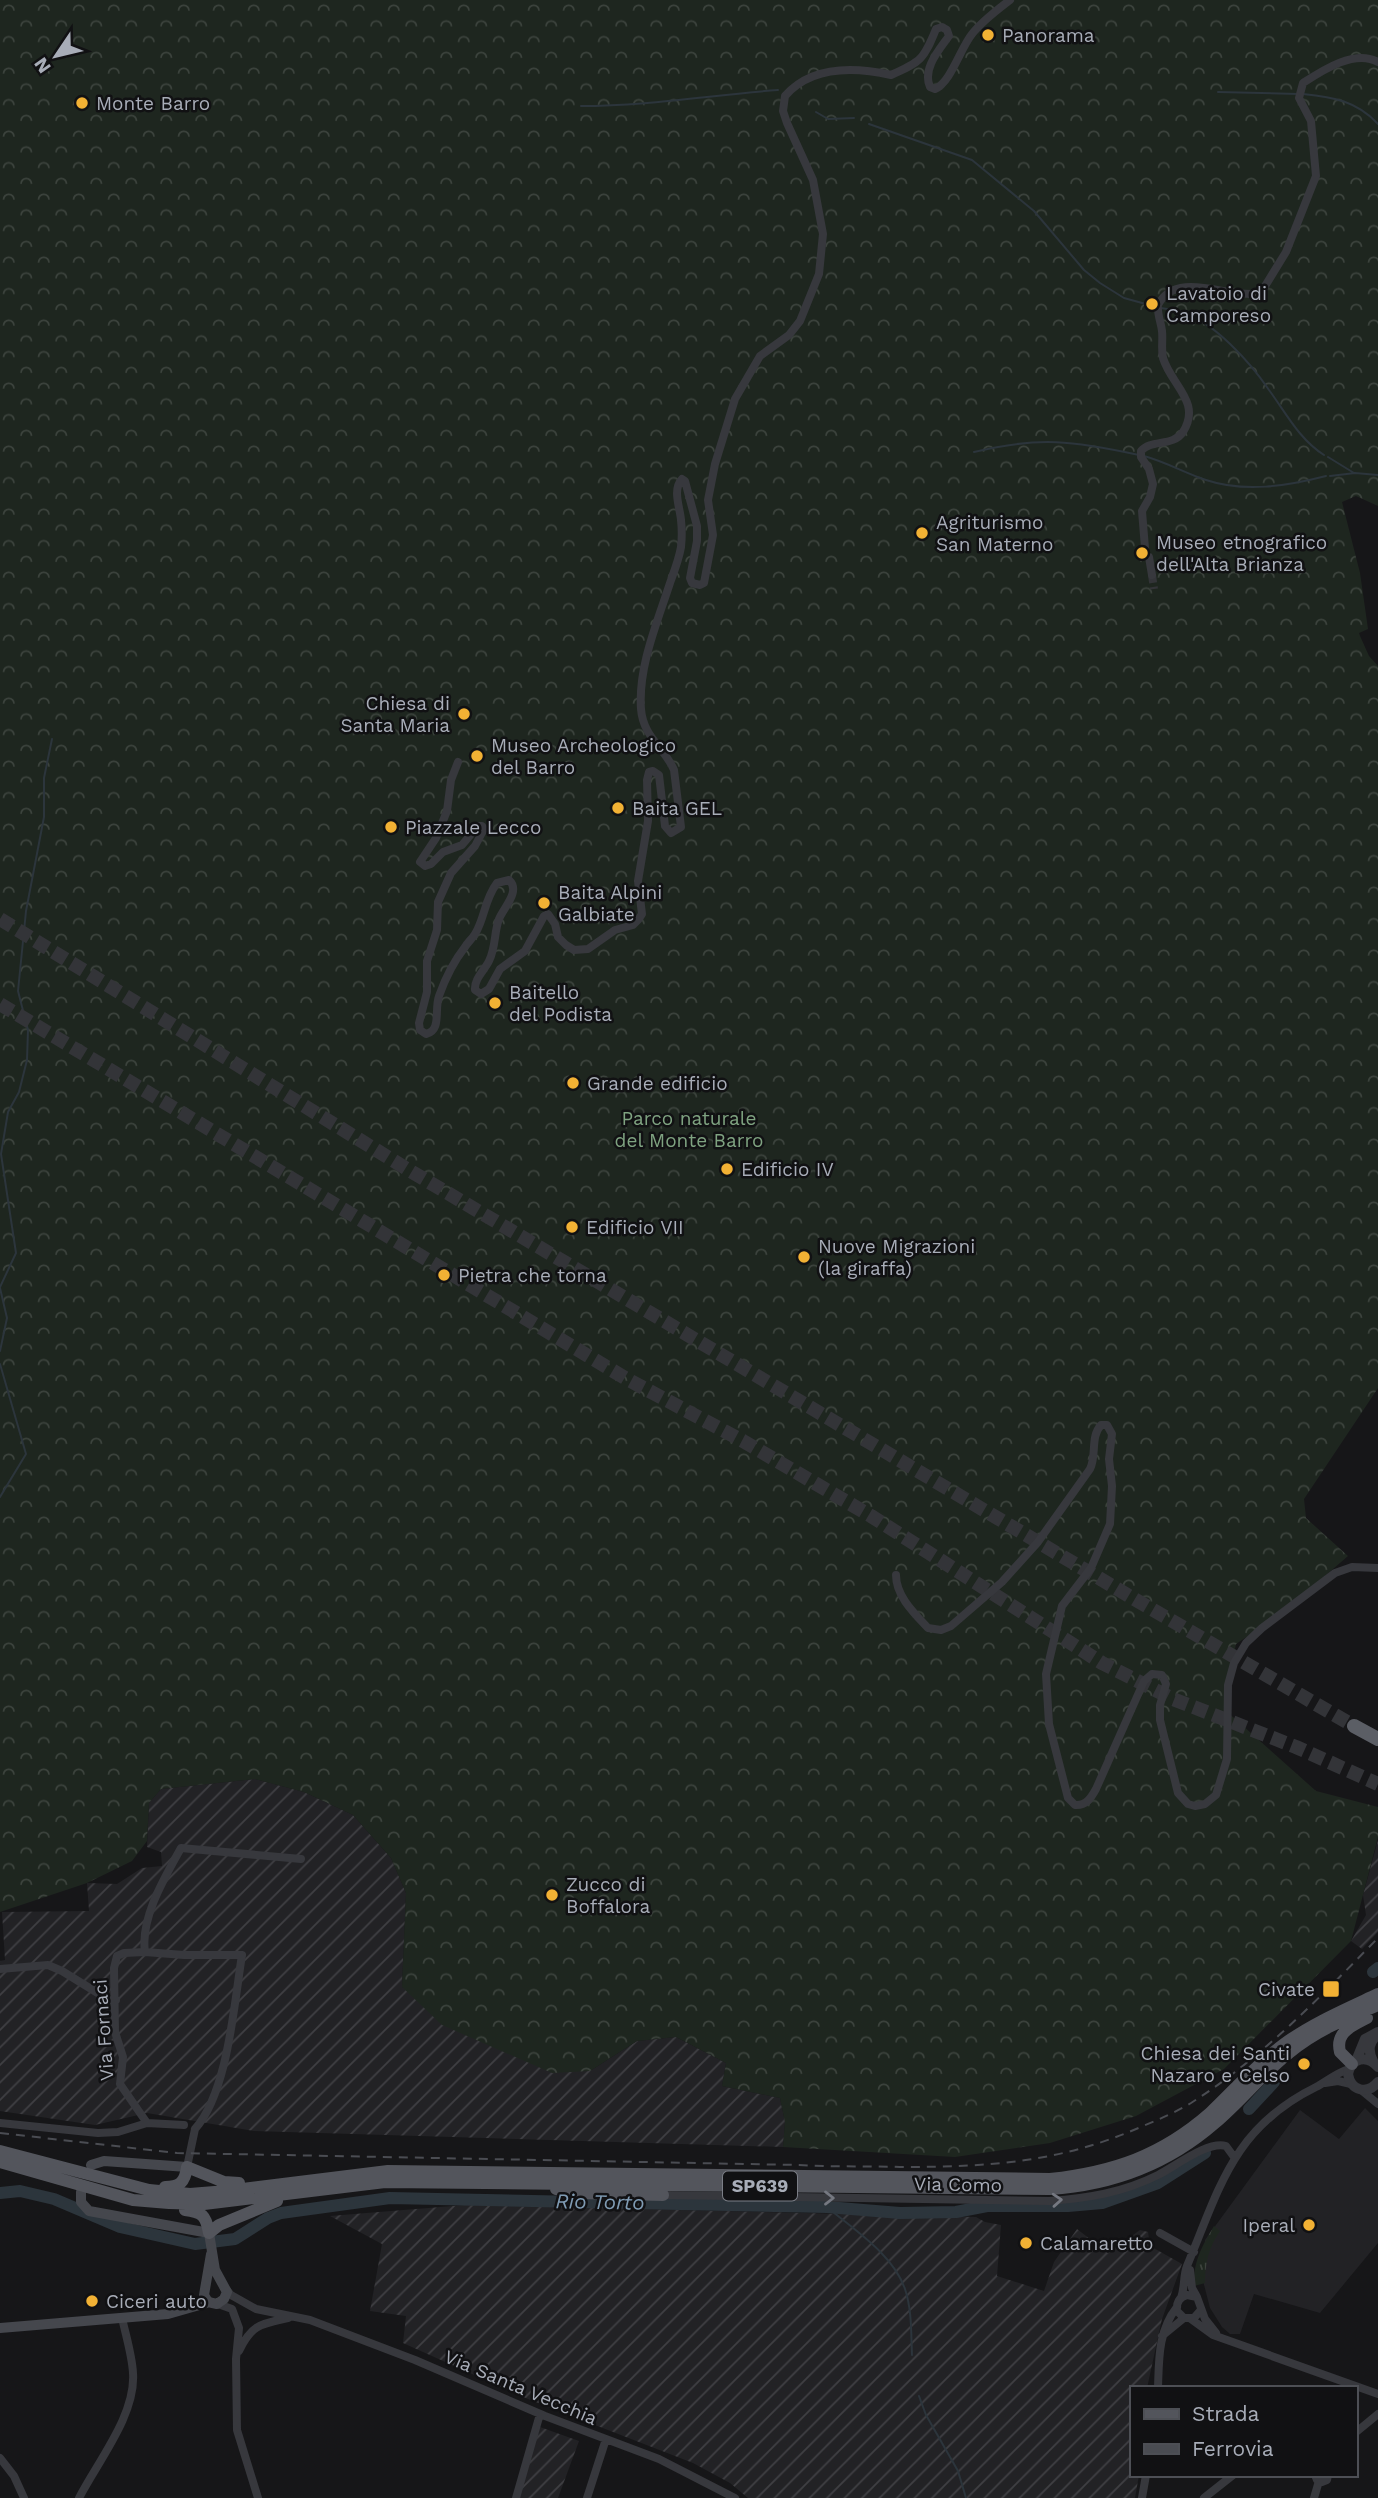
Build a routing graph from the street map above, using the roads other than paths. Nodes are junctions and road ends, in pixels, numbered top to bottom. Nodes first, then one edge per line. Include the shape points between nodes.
1 (1010, 0) edge
2 (1378, 62) edge
3 (1152, 575) tunnel mouth
4 (458, 762) dead end
5 (1378, 1568) edge
6 (896, 1575) dead end
7 (1354, 1726) tunnel mouth
8 (1378, 1739) edge
9 (301, 1859) dead end
10 (145, 1952) junction
11 (0, 1969) edge
12 (1378, 1994) edge
13 (116, 2000) junction
14 (1378, 2005) edge
15 (1378, 2013) edge
16 (1378, 2034) edge
17 (1376, 2064) edge
18 (1352, 2065) junction
19 (1322, 2084) junction
20 (1351, 2084) junction
21 (1378, 2084) edge
22 (1361, 2090) junction
23 (1378, 2104) edge
24 (0, 2123) edge
25 (147, 2123) junction
26 (195, 2129) junction
27 (0, 2151) edge
28 (1234, 2157) junction
29 (0, 2162) edge
30 (91, 2165) dead end
31 (187, 2167) junction
32 (521, 2182) junction
33 (307, 2185) junction
34 (137, 2186) junction
35 (80, 2192) dead end
36 (663, 2195) joint
37 (133, 2200) junction
38 (1160, 2232) dead end
39 (209, 2235) junction
40 (211, 2253) junction
41 (1192, 2256) junction
42 (223, 2286) junction
43 (205, 2288) junction
44 (1197, 2297) junction
45 (1181, 2298) junction
46 (214, 2303) junction
47 (1177, 2307) junction
48 (256, 2309) junction
49 (1201, 2310) junction
50 (183, 2311) junction
51 (122, 2318) junction
52 (291, 2318) junction
53 (1188, 2319) junction
54 (238, 2321) junction
55 (258, 2325) junction
56 (0, 2328) edge
57 (1162, 2336) junction
58 (1225, 2339) junction
59 (236, 2360) junction
60 (1158, 2386) edge
61 (1356, 2386) edge
62 (1357, 2386) edge
63 (1378, 2394) edge
64 (540, 2414) junction
65 (1378, 2414) edge
66 (1357, 2431) edge
67 (606, 2439) junction
68 (0, 2458) edge
69 (1146, 2477) edge
70 (1230, 2477) edge
71 (1317, 2478) edge
72 (24, 2498) edge
73 (79, 2498) edge
74 (258, 2498) edge
75 (516, 2498) edge
76 (587, 2498) edge
77 (735, 2498) edge
78 (1142, 2498) edge
79 (1204, 2498) edge
80 (1314, 2498) edge

1 - 4 street via 973,32 940,87 930,87 927,78 949,36 942,27 936,29 923,57 891,75 870,70 825,72 808,76 785,97 787,123 813,180 823,234 820,274 800,321 761,356 735,399 708,500 713,527 704,583 696,586 690,578 696,526 685,481 678,482 680,550 646,657 641,713 654,743 674,770 681,827 671,833 665,826 659,775 649,772 648,821 638,881 642,914 633,925 615,930 588,949 574,950 558,937 548,914 525,951 500,969 481,994 474,986 489,960 498,920 514,891 510,881 499,882 484,907 477,932 443,986 436,1005 436,1027 429,1034 422,1032 419,1023 439,898 483,831 477,826 462,845 441,853 429,866 421,862 447,811
2 - 3 street via 1354,59 1303,83 1298,97 1311,121 1316,176 1286,251 1262,291 1237,294 1199,285 1173,291 1158,305 1164,360 1190,412 1181,435 1170,442 1148,445 1141,454 1153,484 1142,511
5 - 6 street via 1337,1571 1246,1643 1228,1685 1227,1759 1214,1797 1198,1806 1179,1795 1166,1750 1159,1717 1166,1684 1162,1675 1152,1674 1144,1681 1096,1789 1082,1804 1068,1798 1050,1729 1046,1674 1061,1610 1091,1568 1110,1524 1112,1434 1108,1426 1098,1427 1090,1469 1038,1542 958,1621 943,1629 928,1628 900,1594
7 - 8 highway
9 - 10 street via 181,1848 157,1893
10 - 13 street, Via Fornaci via 117,1956
10 - 26 street via 242,1955 220,2082
11 - 13 street via 48,1965 108,2000
12 - 33 main road, SP639 via 1307,2028 1281,2046 1181,2136 1124,2166 1091,2175 1050,2179 388,2171
13 - 25 street, Via Fornaci via 115,2032 123,2057 120,2084
14 - 32 main road, SP639 via 1313,2036 1289,2053 1216,2123 1173,2154 1125,2176 1078,2187
15 - 18 main road via 1340,2036 1340,2052
16 - 17 street via 1369,2047
16 - 18 street via 1364,2040
17 - 18 street via 1366,2059
18 - 19 street
18 - 20 street
19 - 20 street
19 - 28 street via 1271,2114
20 - 22 street
21 - 22 street
22 - 23 street
24 - 25 street via 99,2133
25 - 26 street
26 - 31 street
27 - 34 main road, SP639
36 -> 28 street, Via Como via 1049,2201 1122,2191 1213,2145 1226,2146
28 - 41 street
29 - 37 main road, SP639
30 - 31 main road via 104,2161
31 - 33 main road via 233,2184 265,2180
31 - 34 main road via 180,2185
32 - 33 main road, SP639
32 - 36 main road via 580,2193
33 - 34 main road, SP639 via 190,2193
33 - 37 main road, SP639 via 205,2204
33 - 39 main road via 219,2225
35 - 39 main road via 89,2211
37 - 39 main road via 202,2213
38 - 41 street
39 - 40 main road
40 - 42 main road
40 - 43 main road
41 - 44 street via 1190,2281
41 - 45 street
42 - 43 main road via 213,2281
42 - 46 main road via 225,2299
42 - 48 street, Via Santa Vecchia
43 - 46 main road via 205,2298
43 - 50 main road
44 - 45 street
44 - 49 street
45 - 47 street
46 - 50 main road
46 - 54 street via 229,2306
47 - 53 street
47 - 57 street
48 - 52 street, Via Santa Vecchia
48 - 55 street
49 - 53 street
49 - 58 street
50 - 51 main road
51 - 56 main road
51 - 73 street via 133,2374 129,2405
52 - 55 street
52 - 64 street, Via Santa Vecchia via 310,2320 415,2360
53 - 57 street
53 - 58 street
54 - 55 street
54 - 59 street
55 - 59 street
57 - 60 street
58 - 61 street
59 - 74 street via 237,2430
62 - 63 street
64 - 67 street, Via Santa Vecchia
64 - 75 street
65 - 66 street
67 - 76 street
67 - 77 street, Via Santa Vecchia via 659,2459
68 - 72 street
69 - 78 street
70 - 79 street
71 - 80 street

